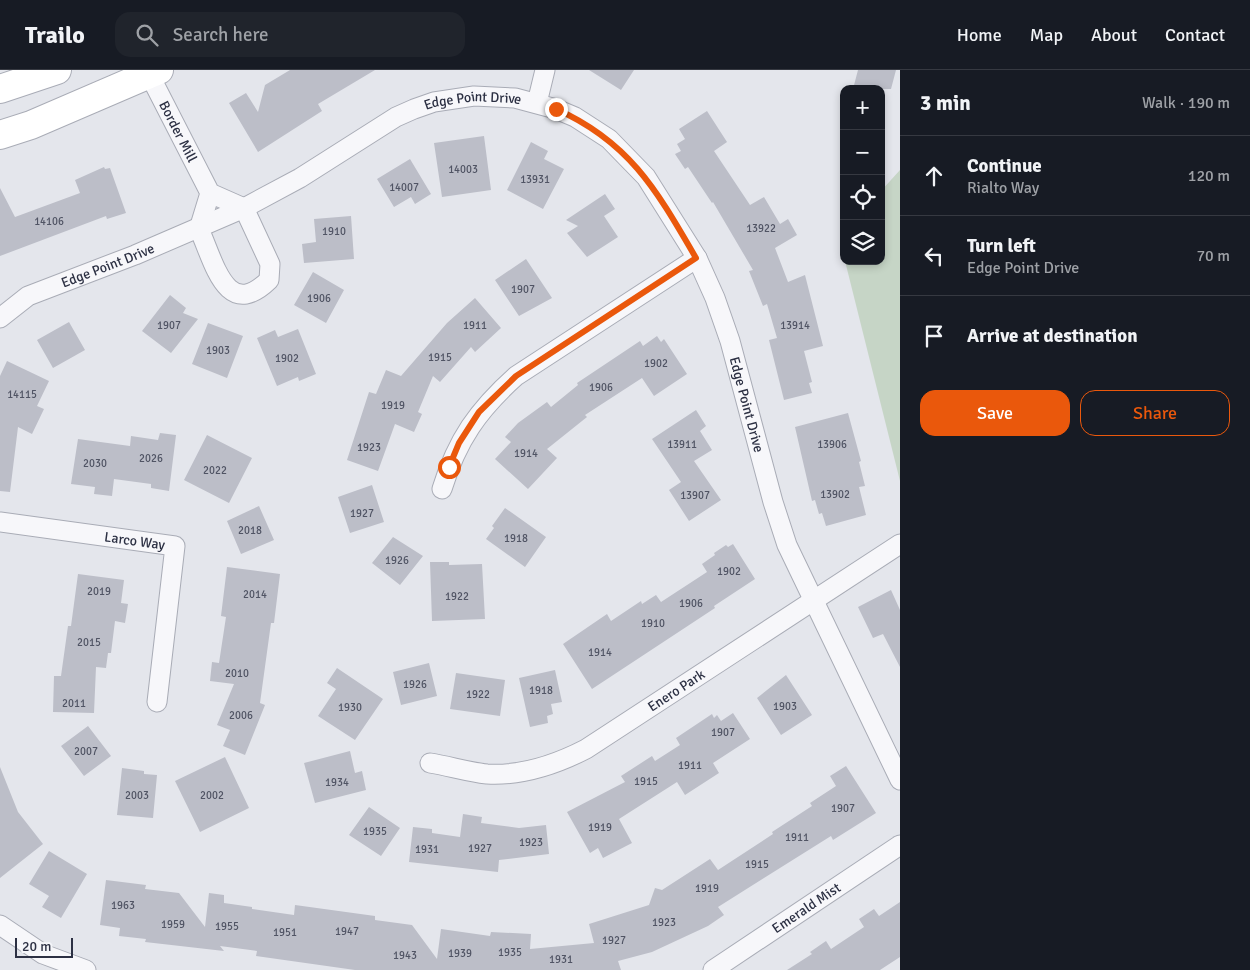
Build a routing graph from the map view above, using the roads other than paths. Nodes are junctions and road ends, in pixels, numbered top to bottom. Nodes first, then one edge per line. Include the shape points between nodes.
1 (57, 70) edge
2 (545, 70) edge
3 (152, 72) edge
4 (0, 89) edge
5 (537, 103) junction
6 (0, 135) edge
7 (210, 192) junction
8 (244, 208) junction
9 (200, 229) junction
10 (696, 258) junction
11 (0, 318) edge
12 (442, 489) dead end
13 (0, 522) edge
14 (900, 544) edge
15 (813, 599) junction
16 (157, 702) dead end
17 (430, 763) dead end
18 (900, 780) edge
19 (900, 845) edge
20 (0, 925) edge
21 (86, 970) edge
22 (713, 970) edge

1 - 4 main road
2 - 5 street
3 - 6 main road via 31,125
3 - 7 street, Border Mill
5 - 8 street, Edge Point Drive via 515,98 474,96 414,109
5 - 10 street, Edge Point Drive via 581,120 625,153 646,177
7 - 8 street
7 - 9 street
8 - 9 street, Edge Point Drive
8 - 9 street via 270,264 269,280 259,290 235,295 226,288
9 - 11 street, Edge Point Drive via 28,296
10 - 12 street via 516,376 491,398 459,443
10 - 15 street, Edge Point Drive via 730,341 787,545
13 - 16 street, Larco Way via 175,546
14 - 15 street, Enero Park
15 - 17 street, Enero Park via 586,749 561,762 535,769 486,774
15 - 18 street, Edge Point Drive
19 - 22 street, Emerald Mist
20 - 21 street via 44,954

